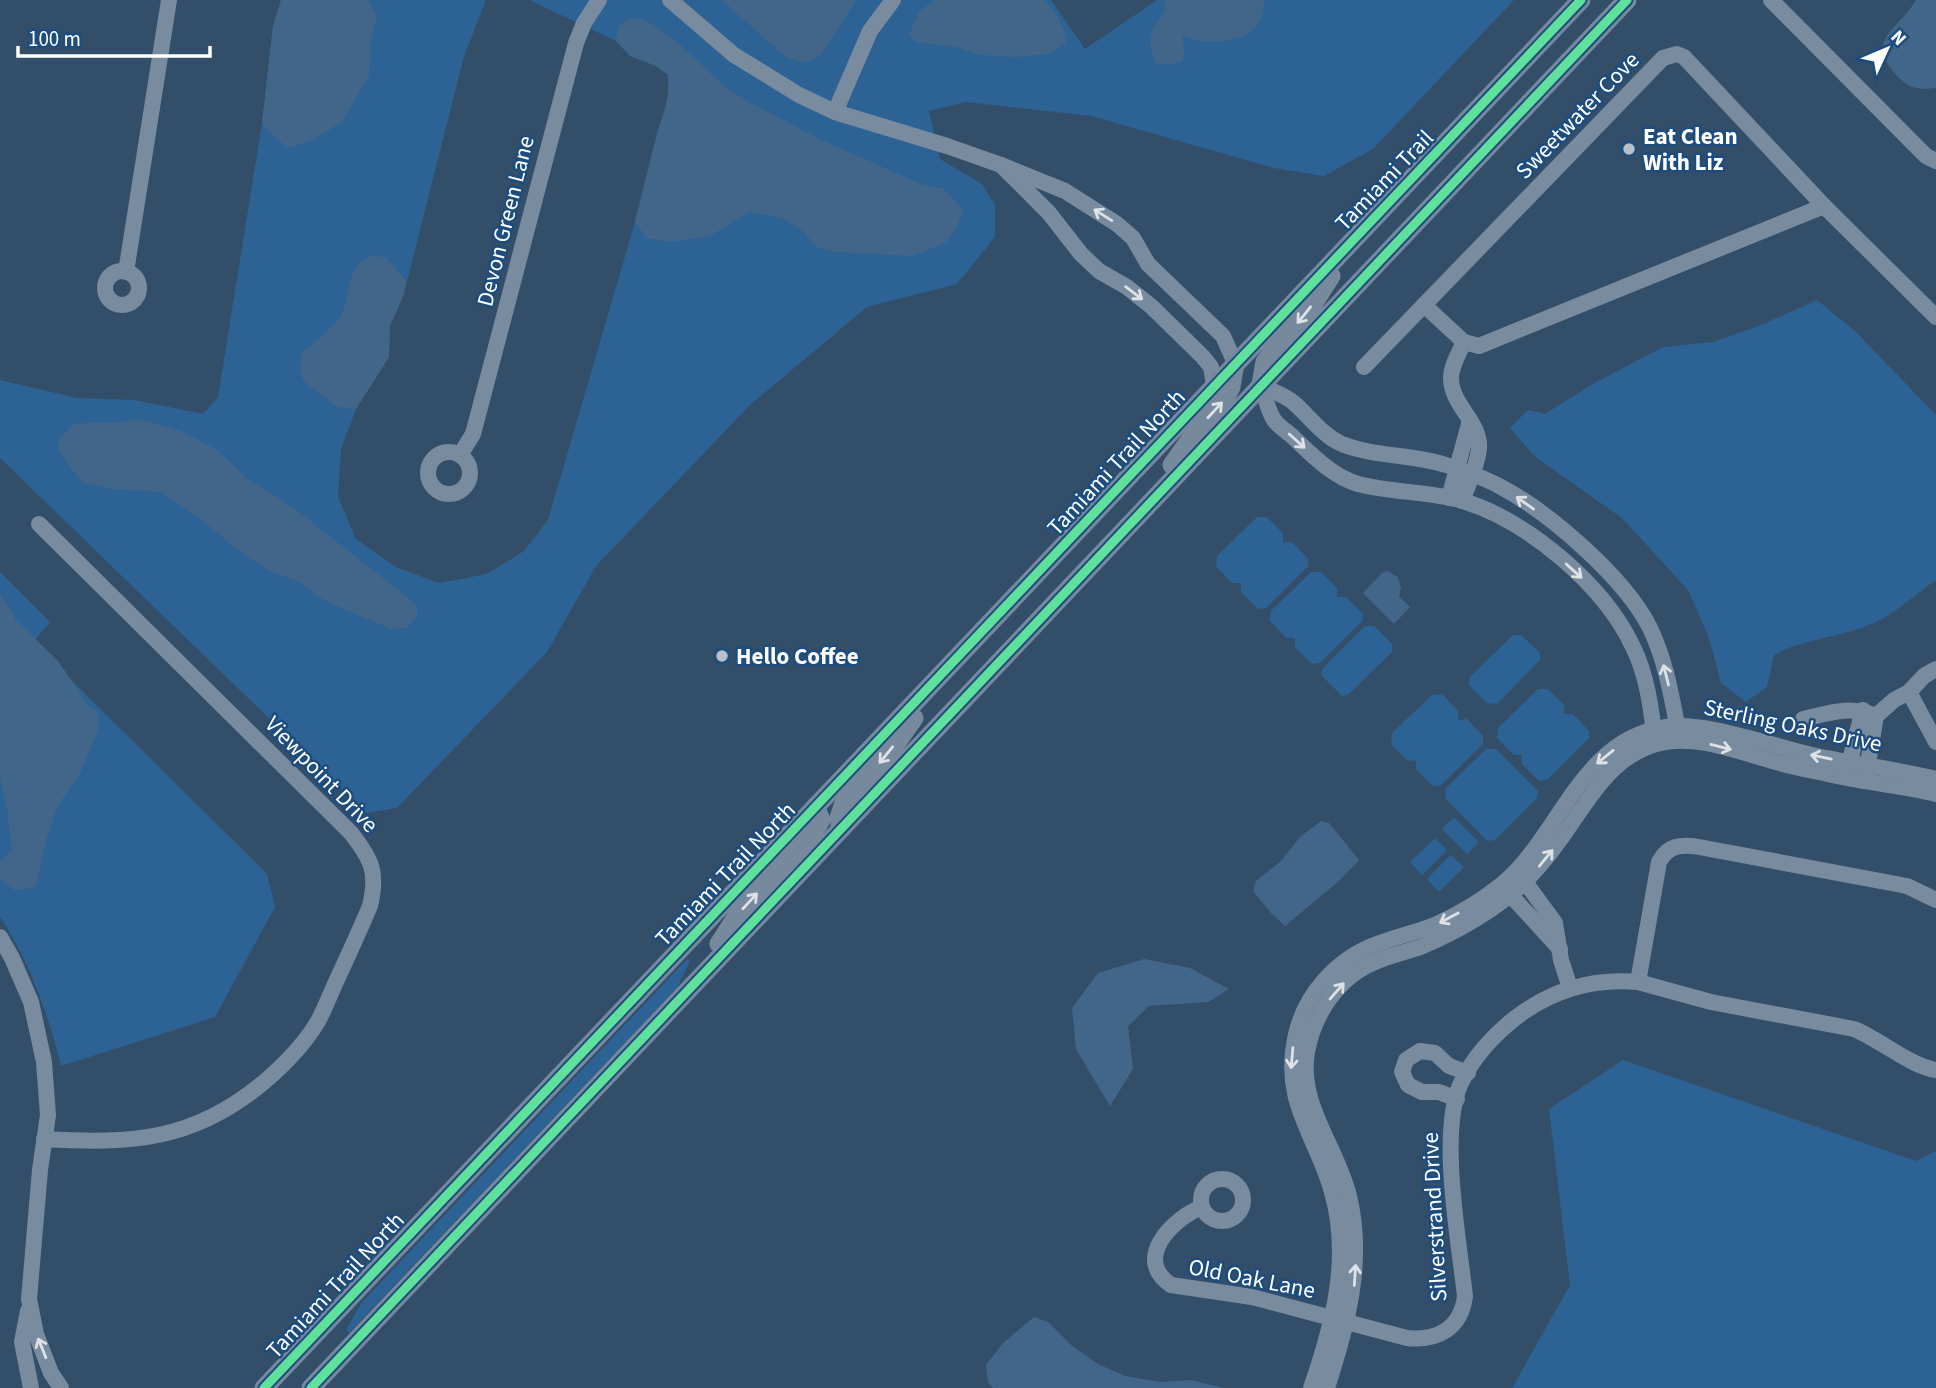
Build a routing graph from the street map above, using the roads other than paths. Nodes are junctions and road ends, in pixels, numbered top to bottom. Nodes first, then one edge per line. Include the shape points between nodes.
1 (169, 0) edge
2 (599, 0) edge
3 (670, 0) edge
4 (893, 0) edge
5 (1581, 0) edge
6 (1627, 0) edge
7 (1771, 0) edge
8 (835, 112) junction
9 (1936, 161) edge
10 (1001, 165) junction
11 (1824, 206) junction
12 (1355, 238) junction
13 (126, 272) dead end
14 (1424, 305) junction
15 (1936, 317) edge
16 (1464, 342) junction
17 (1235, 363) junction
18 (1364, 367) dead end
19 (1261, 385) junction
20 (1214, 386) junction
21 (460, 455) dead end
22 (1464, 471) junction
23 (1456, 500) junction
24 (1130, 523) junction
25 (39, 524) dead end
26 (955, 660) junction
27 (1936, 669) edge
28 (1909, 692) junction
29 (1869, 713) junction
30 (1802, 719) dead end
31 (1679, 734) junction
32 (1655, 737) junction
33 (1936, 741) edge
34 (1847, 770) junction
35 (1866, 773) junction
36 (1936, 779) edge
37 (1936, 794) edge
38 (816, 807) junction
39 (841, 829) junction
40 (1521, 876) junction
41 (1506, 890) junction
42 (1936, 900) edge
43 (0, 937) edge
44 (1560, 949) junction
45 (699, 978) junction
46 (1638, 982) junction
47 (1570, 988) junction
48 (1936, 1070) edge
49 (1468, 1073) junction
50 (1457, 1099) junction
51 (44, 1139) junction
52 (1202, 1207) dead end
53 (29, 1305) junction
54 (1339, 1320) junction
55 (269, 1384) edge
56 (32, 1388) edge
57 (61, 1388) edge
58 (311, 1388) edge
59 (1311, 1388) edge
60 (1326, 1388) edge

1 - 13 street
2 - 21 street, Devon Green Lane via 576,43 473,434
3 - 8 street via 753,68
4 - 8 street via 870,32
5 - 12 main road, Tamiami Trail
6 - 19 main road
7 - 9 street
8 - 10 street
17 -> 10 street via 1223,336 1148,264 1133,238 1117,224 1065,191
10 -> 20 street via 1049,213 1081,254 1152,307 1203,357 1211,367
11 - 14 street, Sweetwater Cove via 1677,54 1663,58
11 - 15 street, Sweetwater Cove
11 - 16 street via 1479,346
12 - 17 main road, Tamiami Trail
12 -> 19 main road via 1307,314 1265,362
14 - 16 street
14 - 18 street, Sweetwater Cove
16 - 22 street via 1451,377 1454,397 1477,433 1479,448
17 - 20 main road, Tamiami Trail
24 -> 17 main road via 1199,427 1226,399
19 - 22 street via 1291,400 1338,442 1357,450
19 -> 23 street via 1273,419 1338,475 1374,487
19 - 24 main road
20 - 26 main road, Tamiami Trail North
22 - 23 street
31 -> 22 street via 1665,668 1632,599 1559,528 1503,488
23 -> 32 street via 1480,507 1520,529 1596,591 1634,649 1645,680
24 - 39 main road
25 - 51 street, Viewpoint Drive via 351,833 373,866 375,886 318,1021 279,1070 241,1102 171,1134 99,1143
26 - 38 main road, Tamiami Trail North
26 -> 39 main road via 888,755 844,803
27 - 28 street
28 - 29 street
28 - 33 street
29 - 30 street via 1844,709
29 - 34 street
29 - 35 street
31 - 32 street, Sterling Oaks Drive
31 - 34 street, Sterling Oaks Drive via 1779,763
32 - 40 street, Sterling Oaks Drive via 1602,779 1562,837
34 - 35 street, Sterling Oaks Drive
35 - 36 street, Sterling Oaks Drive
35 - 37 street, Sterling Oaks Drive
45 -> 38 main road via 739,913 813,834 821,820
38 - 55 main road, Tamiami Trail North
39 - 45 main road
40 - 41 street, Sterling Oaks Drive
40 - 44 street via 1556,923
41 - 44 street
41 - 54 street, Sterling Oaks Drive via 1464,927 1359,970 1320,1012 1305,1069 1308,1093 1343,1174 1356,1253 1354,1285
42 - 46 street via 1907,886 1675,846 1659,862
43 - 51 street via 31,1002 38,1030 48,1115
44 - 47 street
45 - 58 main road
46 - 47 street, Silverstrand Drive via 1609,981
46 - 48 street, Silverstrand Drive via 1711,1002 1854,1028
47 - 49 street, Silverstrand Drive via 1541,1000 1513,1020 1486,1046
49 - 50 street, Silverstrand Drive
49 - 50 street via 1449,1066 1435,1053 1420,1051 1406,1060 1402,1072 1408,1086
50 - 54 street, Silverstrand Drive via 1450,1140 1465,1296 1459,1317 1443,1334 1421,1339
51 - 53 street
52 - 54 street, Old Oak Lane via 1184,1216 1157,1244 1154,1258 1164,1280
53 - 56 street via 22,1342
57 -> 53 street via 51,1373
54 - 59 street, Sterling Oaks Drive
54 - 60 street, Sterling Oaks Drive

